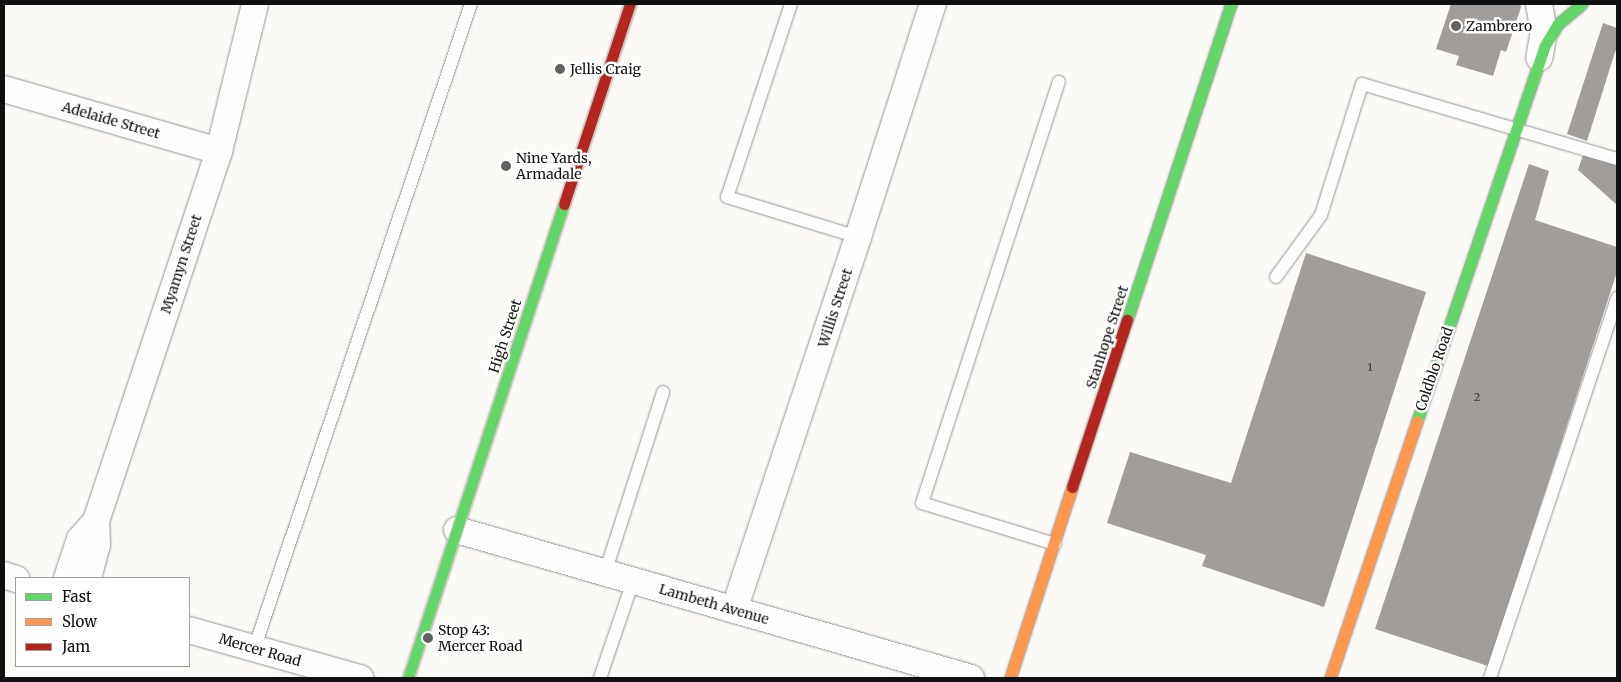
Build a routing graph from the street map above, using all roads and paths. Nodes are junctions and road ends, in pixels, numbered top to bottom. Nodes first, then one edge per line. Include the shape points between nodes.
1 (255, 4) edge
2 (471, 4) edge
3 (630, 4) edge
4 (791, 4) edge
5 (933, 4) edge
6 (1231, 4) edge
7 (1539, 4) edge
8 (1582, 4) edge
9 (1539, 59) junction
10 (1058, 82) dead end
11 (4, 88) edge
12 (1516, 129) junction
13 (219, 151) junction
14 (1617, 159) edge
15 (858, 237) junction
16 (1276, 277) dead end
17 (1617, 298) edge
18 (663, 392) dead end
19 (96, 521) junction
20 (457, 530) junction
21 (1055, 544) junction
22 (605, 573) junction
23 (67, 577) edge
24 (88, 577) edge
25 (634, 581) junction
26 (734, 610) junction
27 (190, 630) edge
28 (254, 648) junction
29 (360, 678) edge
30 (408, 678) edge
31 (600, 678) edge
32 (971, 678) edge
33 (1010, 678) edge
34 (1330, 678) edge
35 (1490, 678) edge

1 - 13 street, Myamyn Street
2 - 28 lane
3 - 20 street, High Street
4 - 15 lane via 727,197
5 - 15 street, Willis Street
6 - 21 street, Stanhope Street
7 - 9 street, Coldblo Road via 1544,31
8 - 9 street, Coldblo Road via 1551,32
9 - 12 street, Coldblo Road
10 - 21 lane via 922,503
11 - 13 street, Adelaide Street
12 - 14 lane
12 - 16 lane via 1362,84 1322,215
12 - 34 street, Coldblo Road
13 - 19 street, Myamyn Street
15 - 26 street, Willis Street
17 - 35 lane
18 - 22 lane
19 - 23 street, Myamyn Street via 80,539
19 - 24 street, Myamyn Street via 97,545
20 - 22 street, Lambeth Avenue
20 - 30 street, High Street
21 - 33 street, Stanhope Street
22 - 25 street, Lambeth Avenue
25 - 26 street, Lambeth Avenue
25 - 31 lane
26 - 32 street, Lambeth Avenue
27 - 28 street, Mercer Road
28 - 29 street, Mercer Road

